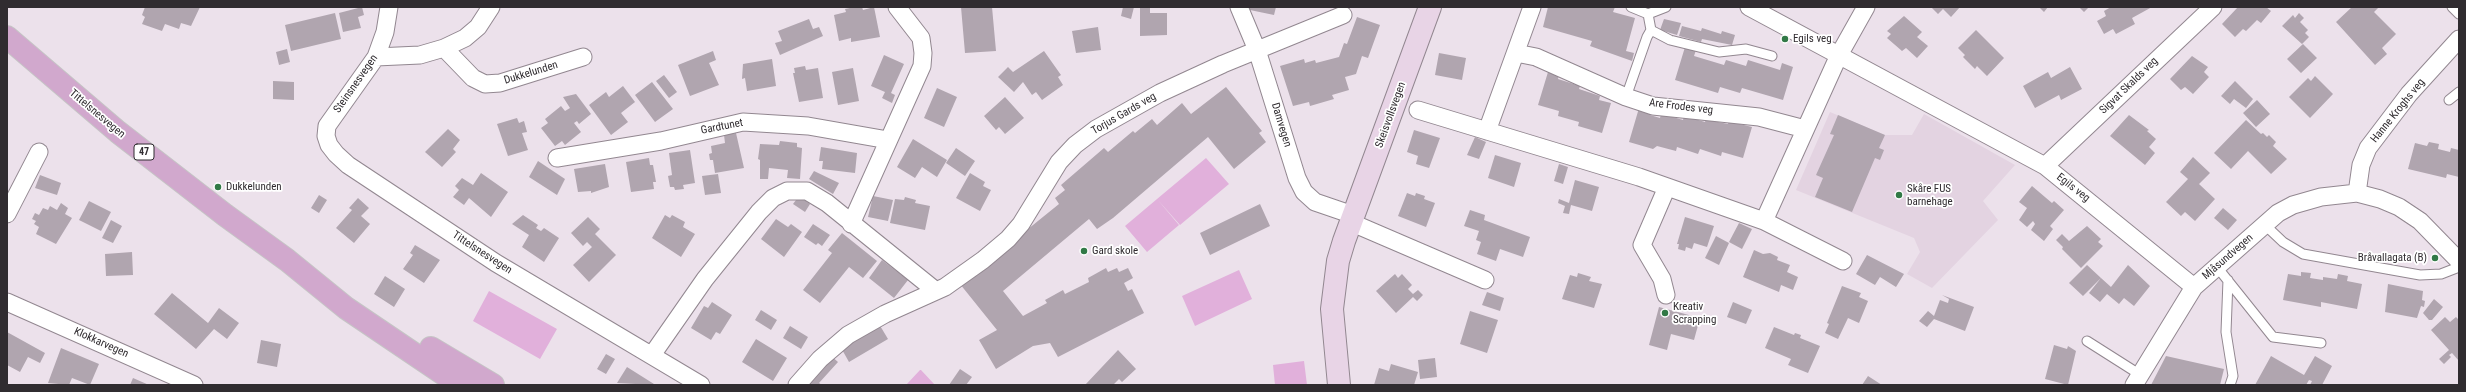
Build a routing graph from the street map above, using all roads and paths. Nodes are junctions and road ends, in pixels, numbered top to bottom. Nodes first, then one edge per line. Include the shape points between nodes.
1 (389, 7) edge
2 (491, 7) edge
3 (897, 7) edge
4 (1239, 7) edge
5 (1430, 7) edge
6 (1532, 7) edge
7 (1631, 7) edge
8 (1666, 7) edge
9 (1749, 7) edge
10 (1866, 7) edge
11 (2212, 7) edge
12 (2452, 7) edge
13 (1648, 14) junction
14 (2459, 14) edge
15 (1343, 15) dead end
16 (1651, 30) junction
17 (7, 37) edge
18 (2459, 39) edge
19 (444, 48) junction
20 (1257, 50) junction
21 (1516, 53) junction
22 (1839, 55) junction
23 (1772, 56) dead end
24 (376, 57) junction
25 (583, 57) dead end
26 (2459, 92) edge
27 (1626, 97) junction
28 (2448, 100) dead end
29 (1418, 110) dead end
30 (1806, 129) junction
31 (1487, 131) junction
32 (326, 136) joint
33 (888, 140) junction
34 (39, 152) dead end
35 (557, 158) dead end
36 (2045, 166) junction
37 (1667, 187) junction
38 (2357, 193) junction
39 (7, 214) edge
40 (1352, 219) junction
41 (1764, 221) junction
42 (851, 224) junction
43 (2265, 225) junction
44 (287, 260) junction
45 (1843, 261) dead end
46 (2459, 261) edge
47 (2217, 267) junction
48 (2459, 267) edge
49 (1485, 280) dead end
50 (2228, 280) junction
51 (2194, 286) junction
52 (936, 291) junction
53 (1666, 295) dead end
54 (7, 302) edge
55 (2087, 341) dead end
56 (2321, 343) dead end
57 (652, 355) junction
58 (2137, 380) edge
59 (194, 385) edge
60 (460, 385) edge
61 (493, 385) edge
62 (701, 385) edge
63 (797, 385) edge
64 (1339, 385) edge
65 (2230, 385) edge

1 - 24 street, Steinsnesvegen via 385,32
2 - 19 street via 478,27 465,38
3 - 33 street via 920,38 923,53 922,66
4 - 20 street, Damvegen
5 - 40 main road, Skeisvollsvegen
6 - 21 street
7 - 13 lane
8 - 13 lane
9 - 22 street, Egils veg
10 - 22 street
11 - 36 street, Sigvat Skalds veg
12 - 14 lane
13 - 16 lane
15 - 20 street, Torjus Gards veg
16 - 23 lane via 1670,40 1691,46 1719,52 1746,49
16 - 27 lane
17 - 44 main road, Tittelsnesvegen / 47 via 118,132
18 - 38 street, Hanne Kroghs veg via 2409,94 2368,148 2361,165
19 - 24 street via 420,55
19 - 25 street, Dukkelunden via 473,78 485,84 500,83
20 - 40 street, Damvegen via 1297,178 1304,192 1315,202
20 - 52 street, Torjus Gards veg via 1160,93 1096,129 1075,145 1059,162 1033,206 1008,238 964,275
21 - 27 street, Are Frodes veg via 1536,57
21 - 31 street
22 - 30 street
22 - 36 street, Egils veg
24 - 32 street, Steinsnesvegen via 327,126
26 - 28 lane
27 - 30 street, Are Frodes veg via 1653,106 1759,117
29 - 31 street
30 - 41 street
31 - 37 street
32 - 57 street, Tittelsnesvegen via 329,145 348,165 496,263
33 - 35 street, Gardtunet via 808,126 743,122 661,141
33 - 42 street
34 - 39 street
36 - 51 street, Egils veg
37 - 41 street
37 - 53 street via 1642,245 1662,279
38 - 43 street, Mjåsundvegen via 2321,197 2293,205 2278,213
38 - 46 street via 2399,207 2420,221
40 - 49 street
40 - 64 main road, Skeisvollsvegen via 1338,261 1332,309
41 - 45 street
42 - 52 street
42 - 57 street via 827,203 807,191 787,191 773,198 705,279
43 - 47 street, Mjåsundvegen
43 - 48 lane via 2283,242 2303,254 2420,275 2441,274
44 - 60 main road, Tittelsnesvegen / 47 via 346,308
44 - 61 main road, Tittelsnesvegen / 47
47 - 50 lane
47 - 51 street, Mjåsundvegen
50 - 56 lane via 2273,337
50 - 65 lane via 2226,332 2232,376
51 - 58 street, Mjåsundvegen
52 - 63 street, Torjus Gards veg via 885,314 848,335 820,359
54 - 59 street, Klokkarvegen
55 - 58 lane, Mjåsundvegen
57 - 62 street, Tittelsnesvegen

